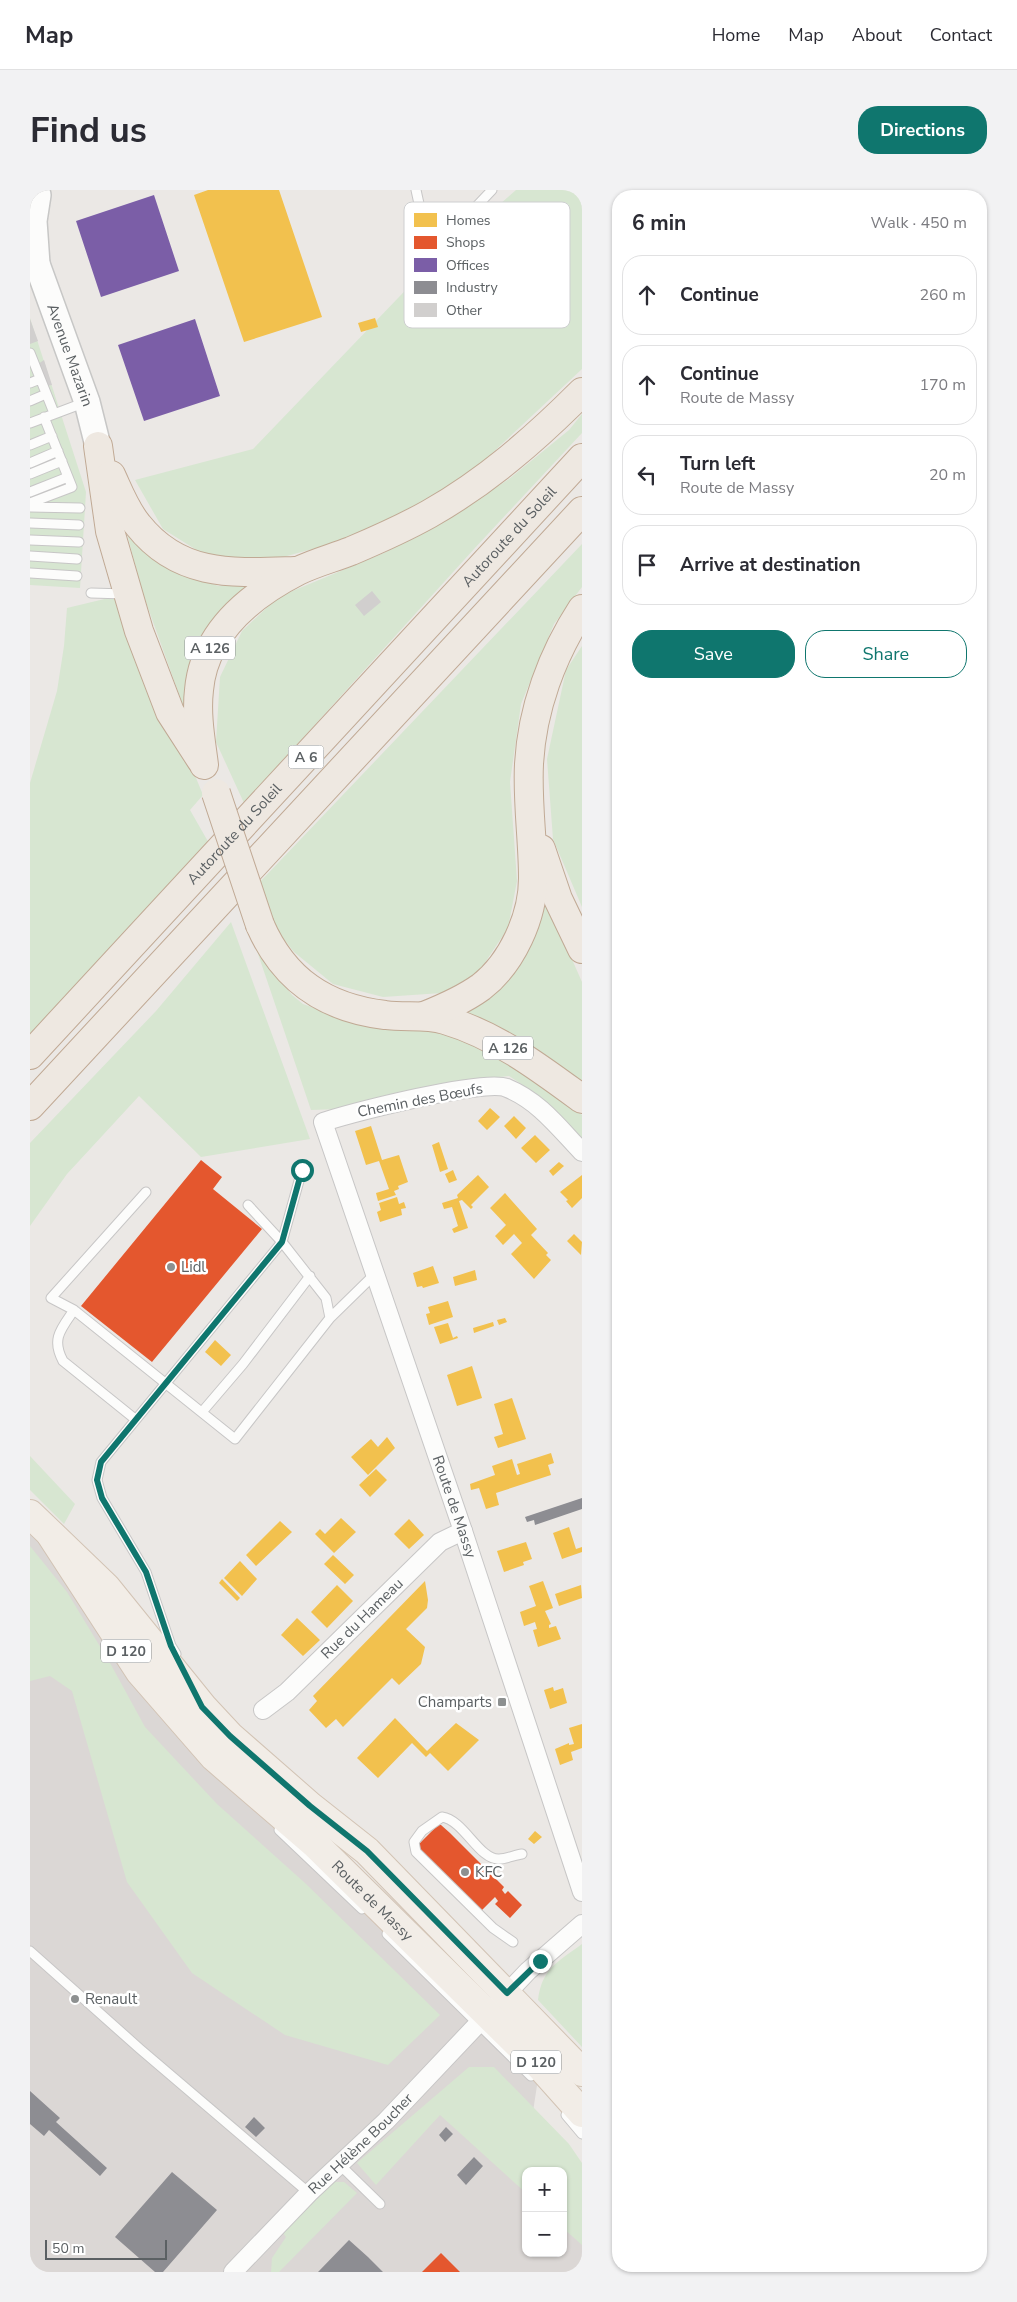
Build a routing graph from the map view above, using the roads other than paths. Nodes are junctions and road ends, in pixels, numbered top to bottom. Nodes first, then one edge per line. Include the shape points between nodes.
1 (492, 190) edge
2 (37, 194) edge
3 (481, 202) edge
4 (33, 259) edge
5 (30, 353) edge
6 (32, 364) edge
7 (40, 379) junction
8 (30, 383) edge
9 (582, 392) edge
10 (46, 394) junction
11 (30, 401) edge
12 (87, 402) junction
13 (54, 413) junction
14 (44, 417) junction
15 (30, 423) edge
16 (52, 436) junction
17 (30, 445) edge
18 (98, 446) junction
19 (58, 452) junction
20 (582, 458) edge
21 (62, 461) junction
22 (30, 463) edge
23 (30, 474) edge
24 (68, 477) junction
25 (30, 492) edge
26 (30, 505) edge
27 (80, 508) dead end
28 (582, 511) edge
29 (30, 523) edge
30 (79, 526) dead end
31 (30, 540) edge
32 (79, 542) dead end
33 (30, 556) edge
34 (78, 559) dead end
35 (298, 571) junction
36 (30, 573) edge
37 (76, 576) dead end
38 (91, 593) dead end
39 (127, 594) junction
40 (582, 609) edge
41 (204, 766) junction
42 (530, 802) junction
43 (582, 950) edge
44 (424, 1016) junction
45 (30, 1055) edge
46 (582, 1100) edge
47 (30, 1106) edge
48 (323, 1122) joint
49 (582, 1152) edge
50 (302, 1170) dead end
51 (146, 1192) dead end
52 (248, 1204) dead end
53 (282, 1242) junction
54 (375, 1274) junction
55 (310, 1276) junction
56 (74, 1310) junction
57 (330, 1318) junction
58 (165, 1383) junction
59 (202, 1412) junction
60 (135, 1419) junction
61 (30, 1514) edge
62 (463, 1531) junction
63 (51, 1535) junction
64 (202, 1707) junction
65 (263, 1710) dead end
66 (214, 1757) junction
67 (522, 1854) dead end
68 (582, 1892) edge
69 (582, 1924) edge
70 (513, 1942) dead end
71 (30, 1951) edge
72 (507, 1993) junction
73 (482, 2019) junction
74 (582, 2072) edge
75 (536, 2082) dead end
76 (571, 2111) edge
77 (582, 2134) edge
78 (339, 2164) junction
79 (309, 2193) junction
80 (380, 2204) dead end
81 (237, 2271) edge

1 - 3 lane
2 - 4 main road, Avenue Mazarin
4 - 12 main road, Avenue Mazarin
5 - 6 lane
6 - 7 lane
7 - 8 lane
7 - 10 lane
9 - 35 highway, A 126 via 519,452 456,498 400,529
10 - 11 lane
10 - 13 lane
12 - 13 lane
12 - 18 main road, Avenue Mazarin
13 - 14 lane
14 - 15 lane
14 - 16 lane
16 - 17 lane
16 - 19 lane
18 - 35 highway via 129,513 144,533 164,550 184,561 218,572
18 - 39 highway via 110,532
19 - 21 lane
19 - 22 lane
20 - 45 highway, Autoroute du Soleil / A 6
21 - 23 lane
21 - 24 lane
24 - 25 lane
24 - 26 lane via 72,487
26 - 27 lane
28 - 47 highway, A 6
29 - 30 lane
31 - 32 lane
33 - 34 lane
35 - 41 highway, A 126 via 242,607 211,646 199,689 198,719
36 - 37 lane
38 - 39 lane
39 - 41 highway via 164,699
40 - 42 highway via 558,650 533,725
41 - 44 highway, A 126, bridge via 267,942 287,970 319,996 360,1011 386,1016
42 - 43 highway via 548,874
42 - 44 highway via 532,891 518,937 502,966 482,986 455,1003
44 - 46 highway, A 126 via 452,1022 491,1038
48 - 49 street, Chemin des Bœufs via 477,1086 505,1086 537,1104
48 - 54 street, Route de Massy
50 - 53 lane
51 - 56 lane via 51,1298
52 - 53 lane
53 - 55 lane
53 - 58 lane
54 - 57 lane
54 - 62 street, Route de Massy
55 - 57 lane via 326,1298
55 - 59 lane
56 - 58 lane
56 - 60 lane via 59,1331 58,1351 63,1361
57 - 59 lane via 235,1439
58 - 59 lane
58 - 60 lane
60 - 64 lane via 101,1462 97,1480 102,1498 146,1572 171,1646
61 - 63 main road, Route de Massy / D 120
62 - 65 street, Rue du Hameau via 440,1542 287,1692
62 - 68 street, Route de Massy
63 - 64 main road, Route de Massy / D 120 via 106,1588
63 - 66 main road, Route de Massy / D 120 via 140,1672
64 - 72 main road, Route de Massy / D 120 via 310,1806 367,1851
66 - 73 lane via 290,1842
66 - 73 main road, Route de Massy / D 120 via 316,1845
67 - 70 lane via 490,1858 458,1825 442,1817 422,1831 414,1842 416,1852 492,1928
69 - 72 street
71 - 79 lane
72 - 73 street
72 - 74 main road, Route de Massy / D 120
73 - 75 lane
73 - 76 main road, Route de Massy / D 120 via 540,2066
73 - 78 street, Rue Hélène Boucher via 386,2121
76 - 77 lane
78 - 79 street, Rue Hélène Boucher
78 - 80 lane
79 - 81 street, Rue Hélène Boucher

